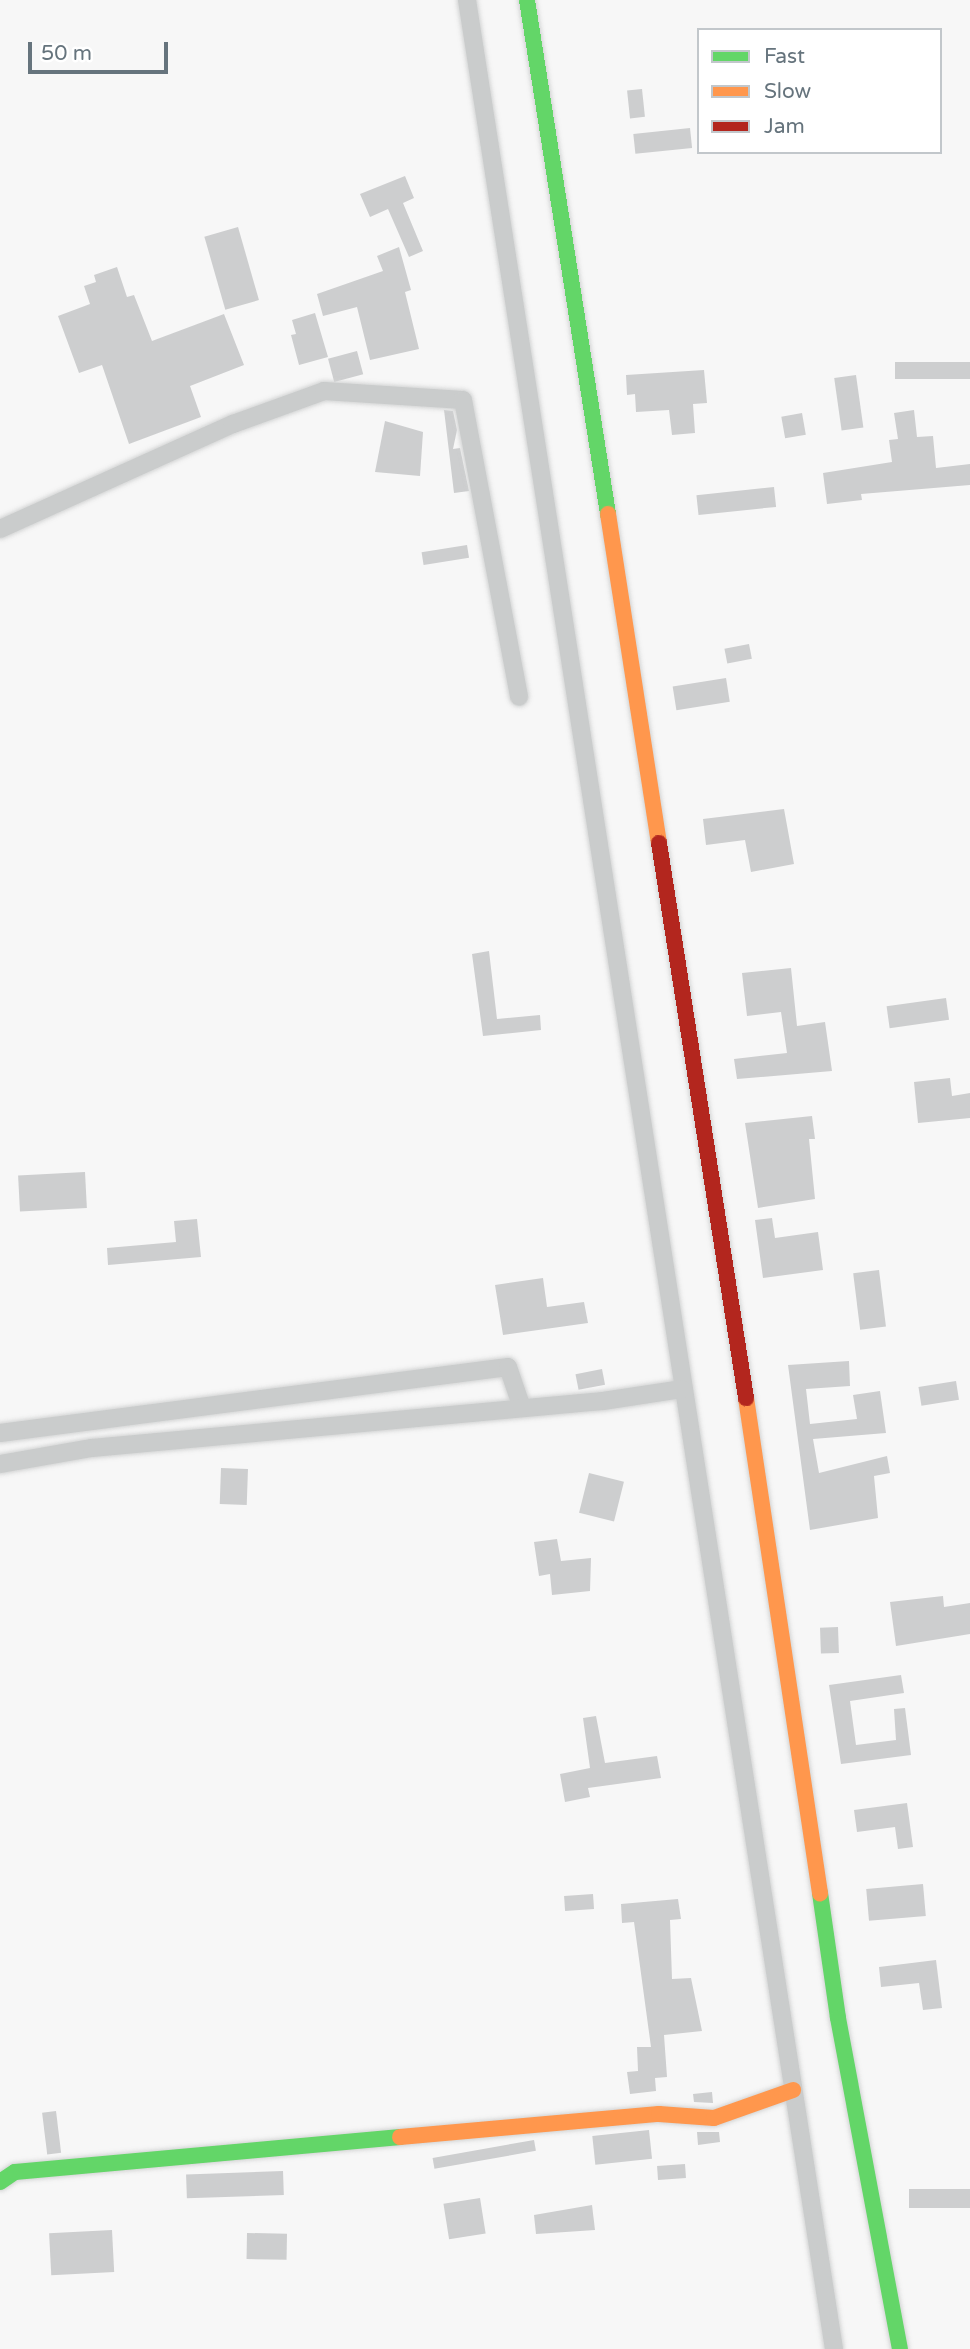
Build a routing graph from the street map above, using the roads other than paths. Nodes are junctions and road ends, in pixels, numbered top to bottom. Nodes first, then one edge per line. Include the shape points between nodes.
1 (467, 0) edge
2 (527, 0) edge
3 (0, 529) edge
4 (519, 696) dead end
5 (681, 1389) junction
6 (521, 1405) junction
7 (0, 1433) edge
8 (0, 1464) edge
9 (793, 2090) junction
10 (0, 2182) edge
11 (834, 2349) edge
12 (900, 2349) edge

1 - 5 street
2 - 12 street via 739,1348 838,2018
3 - 4 street via 233,424 324,391 463,400
5 - 6 street via 603,1401
5 - 9 street
6 - 7 street via 508,1367
6 - 8 street via 92,1448
9 - 10 street via 714,2118 659,2114 439,2133 15,2172
9 - 11 street

